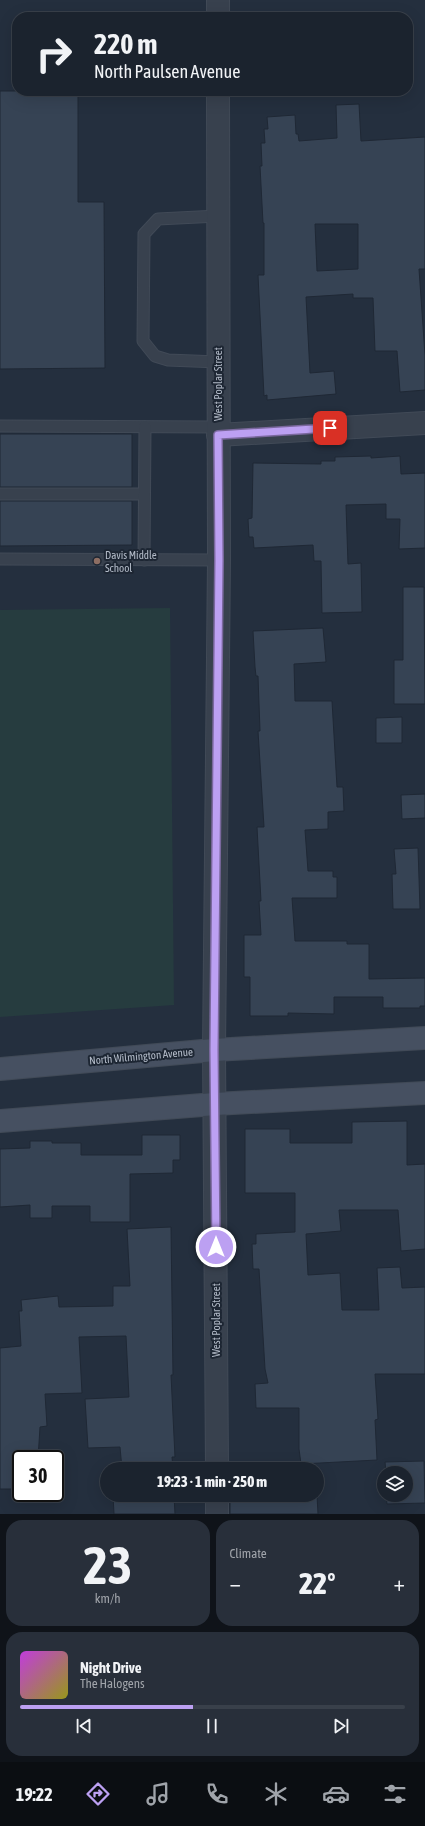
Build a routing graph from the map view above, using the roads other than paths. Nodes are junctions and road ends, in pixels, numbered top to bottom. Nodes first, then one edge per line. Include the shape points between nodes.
1 (218, 0) edge
2 (218, 12) edge
3 (218, 96) edge
4 (218, 216) junction
5 (218, 362) junction
6 (425, 423) edge
7 (0, 426) edge
8 (145, 427) junction
9 (218, 431) junction
10 (0, 494) edge
11 (144, 494) junction
12 (0, 559) edge
13 (144, 560) junction
14 (219, 560) junction
15 (425, 1038) edge
16 (214, 1050) junction
17 (0, 1069) edge
18 (425, 1093) edge
19 (215, 1104) junction
20 (0, 1121) edge
21 (217, 1462) edge
22 (217, 1502) edge
23 (217, 1514) edge

1 - 2 street
3 - 4 street, West Poplar Street
4 - 5 street, West Poplar Street
4 - 5 lane via 158,219 144,234 143,341 155,356 168,360
5 - 9 street, West Poplar Street
6 - 9 street
7 - 8 lane
8 - 9 lane
8 - 11 lane
9 - 14 street, West Poplar Street
10 - 11 lane
11 - 13 lane
12 - 13 lane
13 - 14 lane
14 - 16 street, West Poplar Street
15 - 16 main road, North Wilmington Avenue
16 - 17 main road, North Wilmington Avenue
16 - 19 street, West Poplar Street
18 - 19 main road
19 - 20 main road
19 - 21 street, West Poplar Street
22 - 23 street

